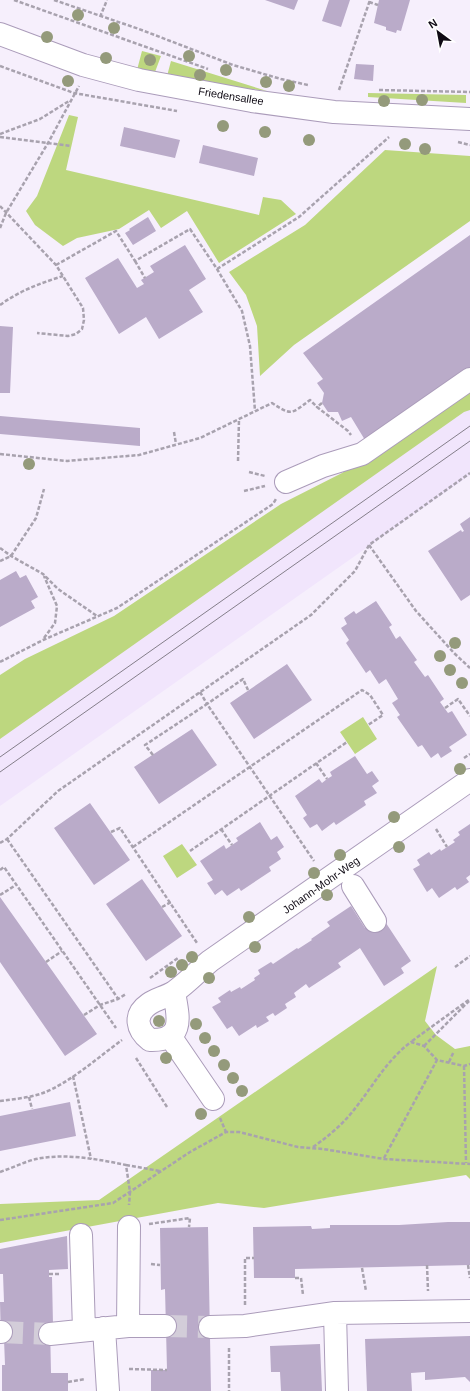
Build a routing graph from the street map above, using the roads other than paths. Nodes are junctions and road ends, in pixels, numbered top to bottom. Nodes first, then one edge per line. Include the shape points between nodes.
1 (0, 34) edge
2 (470, 119) edge
3 (470, 379) edge
4 (286, 482) road end
5 (470, 780) edge
6 (353, 886) dead end
7 (375, 921) dead end
8 (174, 992) junction
9 (170, 1036) junction
10 (213, 1099) dead end
11 (129, 1227) road end
12 (82, 1235) dead end
13 (470, 1311) edge
14 (335, 1313) junction
15 (128, 1326) junction
16 (165, 1326) tunnel mouth
17 (228, 1326) tunnel mouth
18 (94, 1329) junction
19 (50, 1334) tunnel mouth
20 (108, 1391) edge
21 (337, 1391) edge

1 - 2 street, Friedensallee via 90,66 139,80 334,112
3 - 4 street via 362,454 323,466
5 - 8 street, Johann-Mohr-Weg via 210,961
6 - 7 street
8 - 9 street via 179,1017 177,1028
8 - 9 street, Johann-Mohr-Weg via 149,1004 135,1026 150,1040
9 - 10 street
11 - 15 street
12 - 18 street
13 - 14 street
14 - 17 street
14 - 21 street
15 - 16 street
15 - 18 street
18 - 19 street
18 - 20 street via 106,1369

